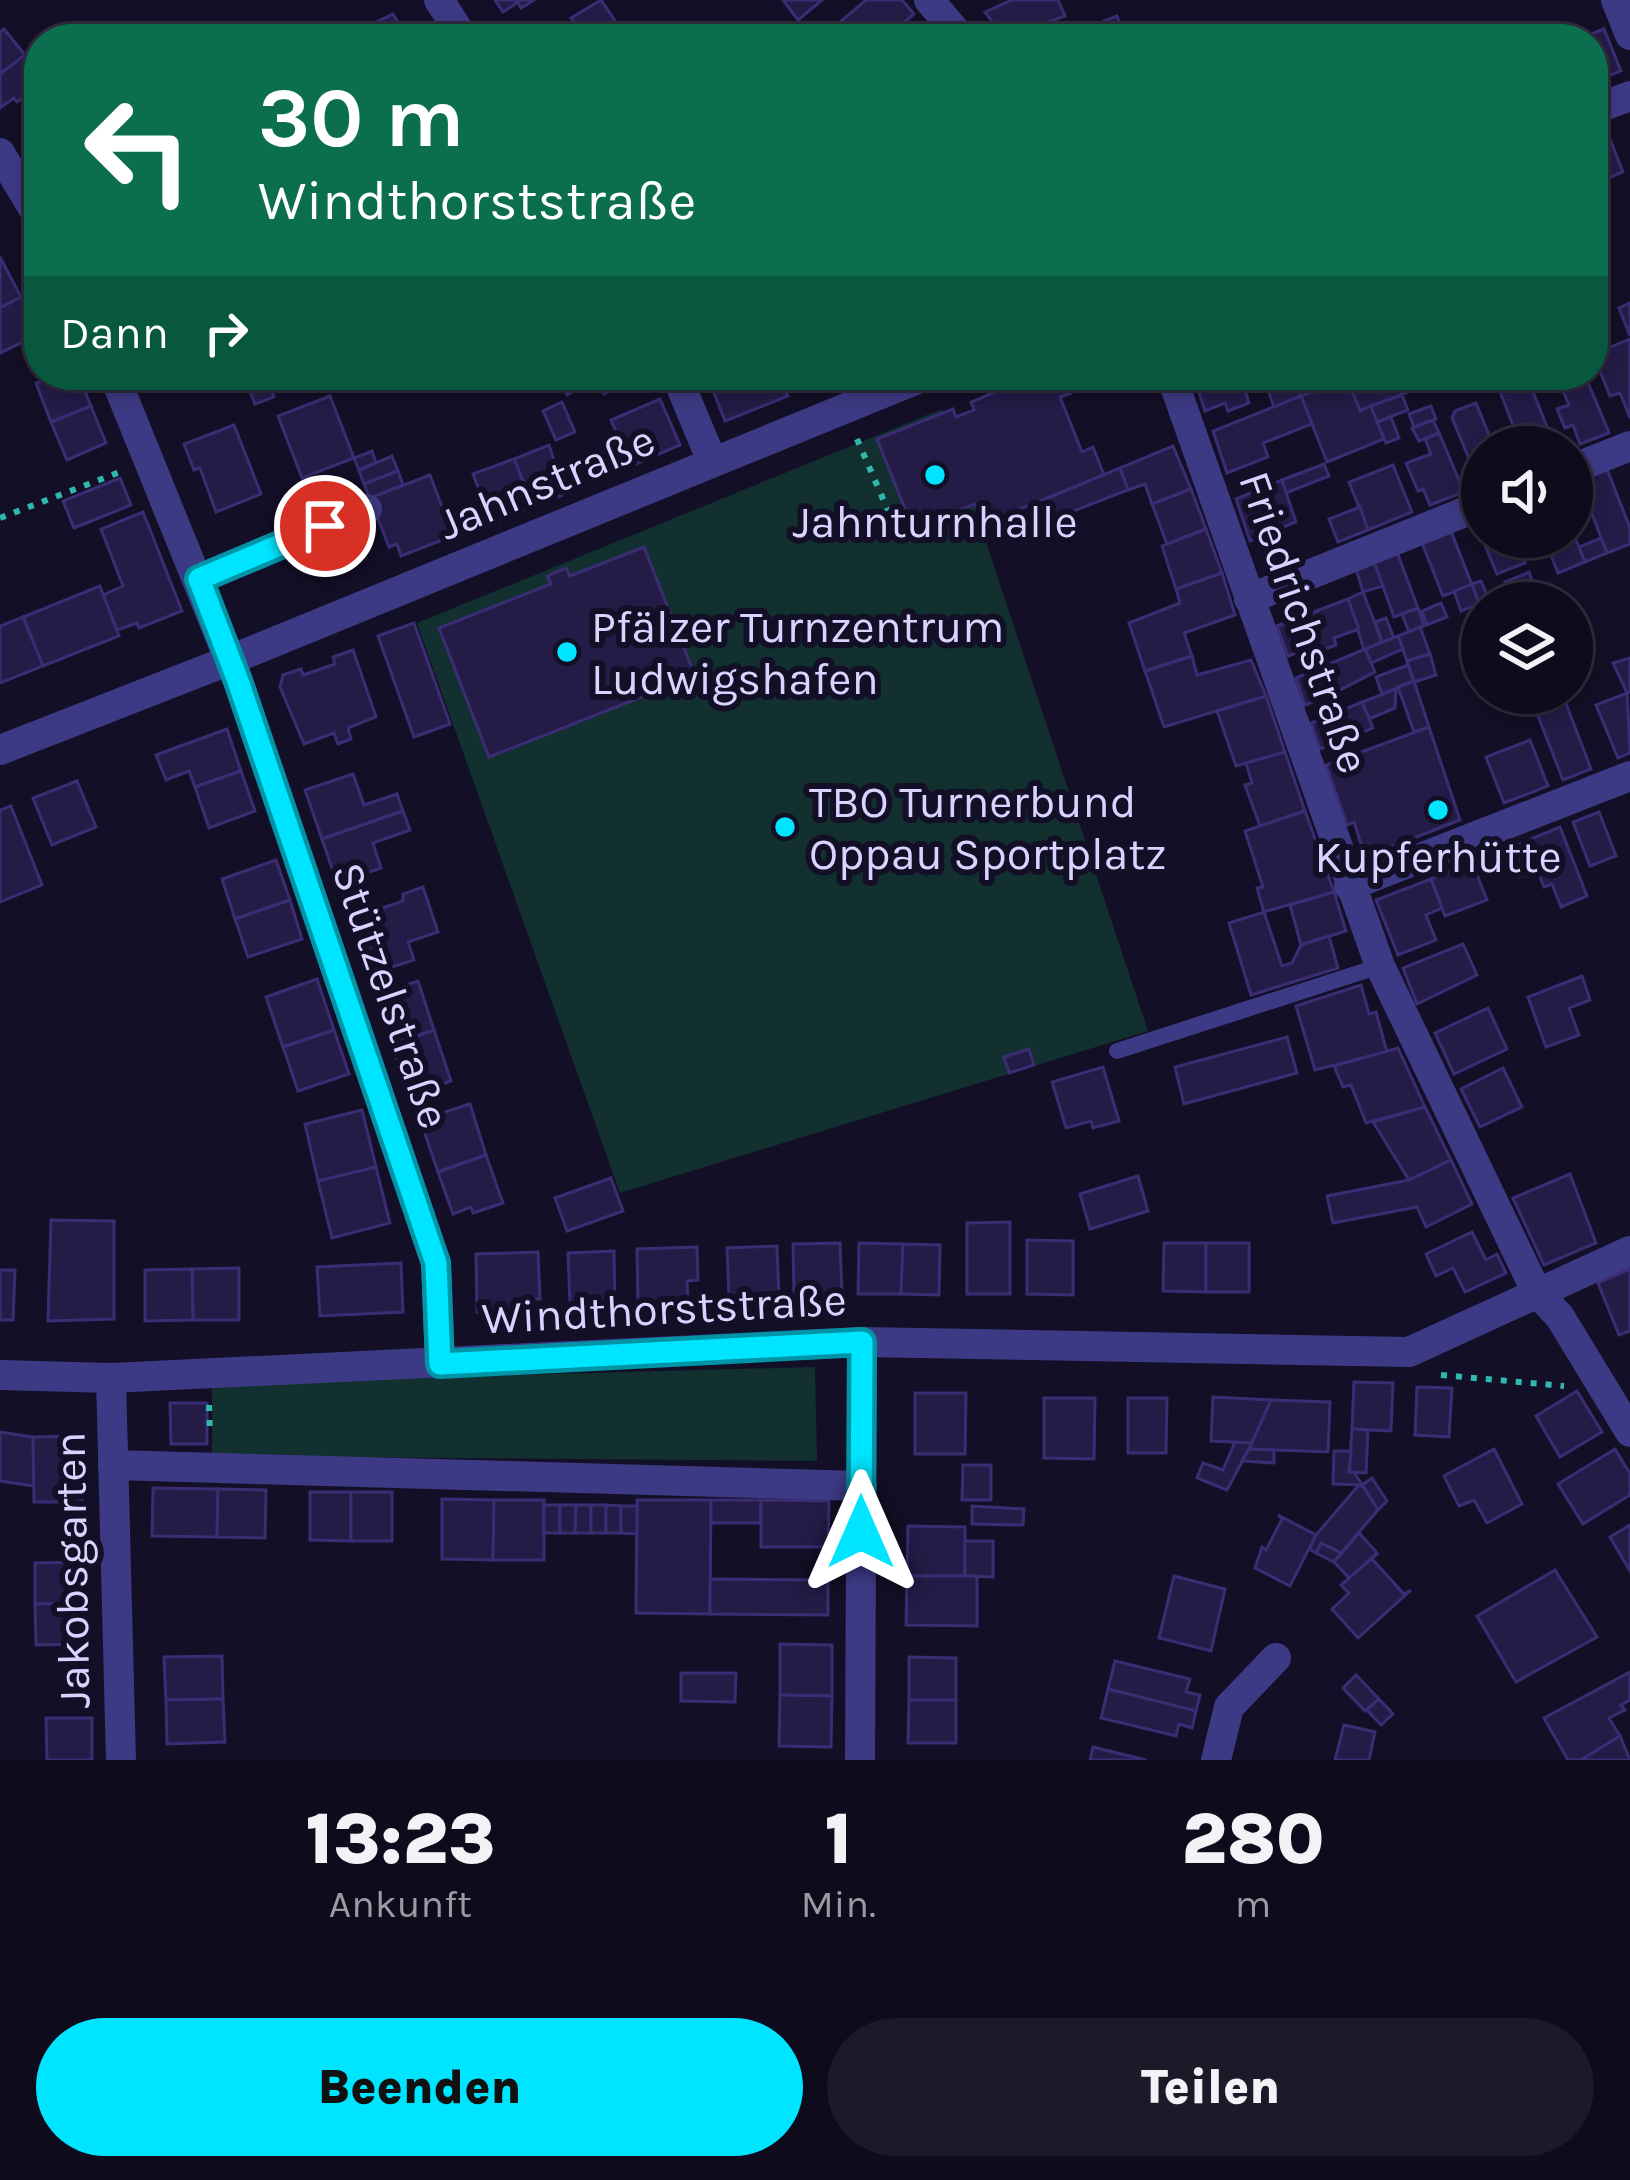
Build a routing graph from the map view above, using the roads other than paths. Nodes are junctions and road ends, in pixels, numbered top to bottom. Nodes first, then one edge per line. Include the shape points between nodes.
1 (929, 0) edge
2 (1616, 0) edge
3 (949, 24) edge
4 (1630, 35) edge
5 (0, 153) edge
6 (24, 193) edge
7 (121, 390) edge
8 (682, 390) edge
9 (889, 390) edge
10 (1176, 390) edge
11 (1630, 446) edge
12 (712, 460) junction
13 (1593, 461) edge
14 (367, 509) dead end
15 (1461, 514) edge
16 (199, 579) junction
17 (1249, 599) junction
18 (230, 660) junction
19 (0, 750) edge
20 (1630, 776) edge
21 (1349, 886) junction
22 (1380, 965) junction
23 (1117, 1051) dead end
24 (1630, 1251) edge
25 (1536, 1291) junction
26 (862, 1342) junction
27 (440, 1364) junction
28 (0, 1375) edge
29 (111, 1378) junction
30 (1630, 1432) edge
31 (113, 1465) junction
32 (862, 1486) junction
33 (1276, 1658) dead end
34 (121, 1760) edge
35 (860, 1760) edge
36 (1216, 1760) edge

1 - 3 street
2 - 4 street
5 - 6 street
7 - 16 street, Stützelstraße
8 - 12 street
9 - 12 street, Jahnstraße
10 - 17 street, Friedrichstraße
11 - 13 street
12 - 18 street, Jahnstraße
14 - 16 street, Jahnstraße
15 - 17 street
16 - 18 street, Stützelstraße
17 - 21 street, Friedrichstraße
18 - 19 street, Jahnstraße
18 - 27 street, Stützelstraße via 436,1263
20 - 21 street
21 - 22 street, Friedrichstraße
22 - 23 lane
22 - 25 street, Friedrichstraße
24 - 25 street, Windthorststraße
25 - 26 street, Windthorststraße via 1409,1352
25 - 30 street, Friedrichstraße
26 - 27 street, Windthorststraße
26 - 32 street
27 - 29 street, Windthorststraße
28 - 29 street, Windthorststraße
29 - 31 street, Jakobsgarten
31 - 32 street
31 - 34 street, Jakobsgarten
32 - 35 street
33 - 36 street via 1229,1707

